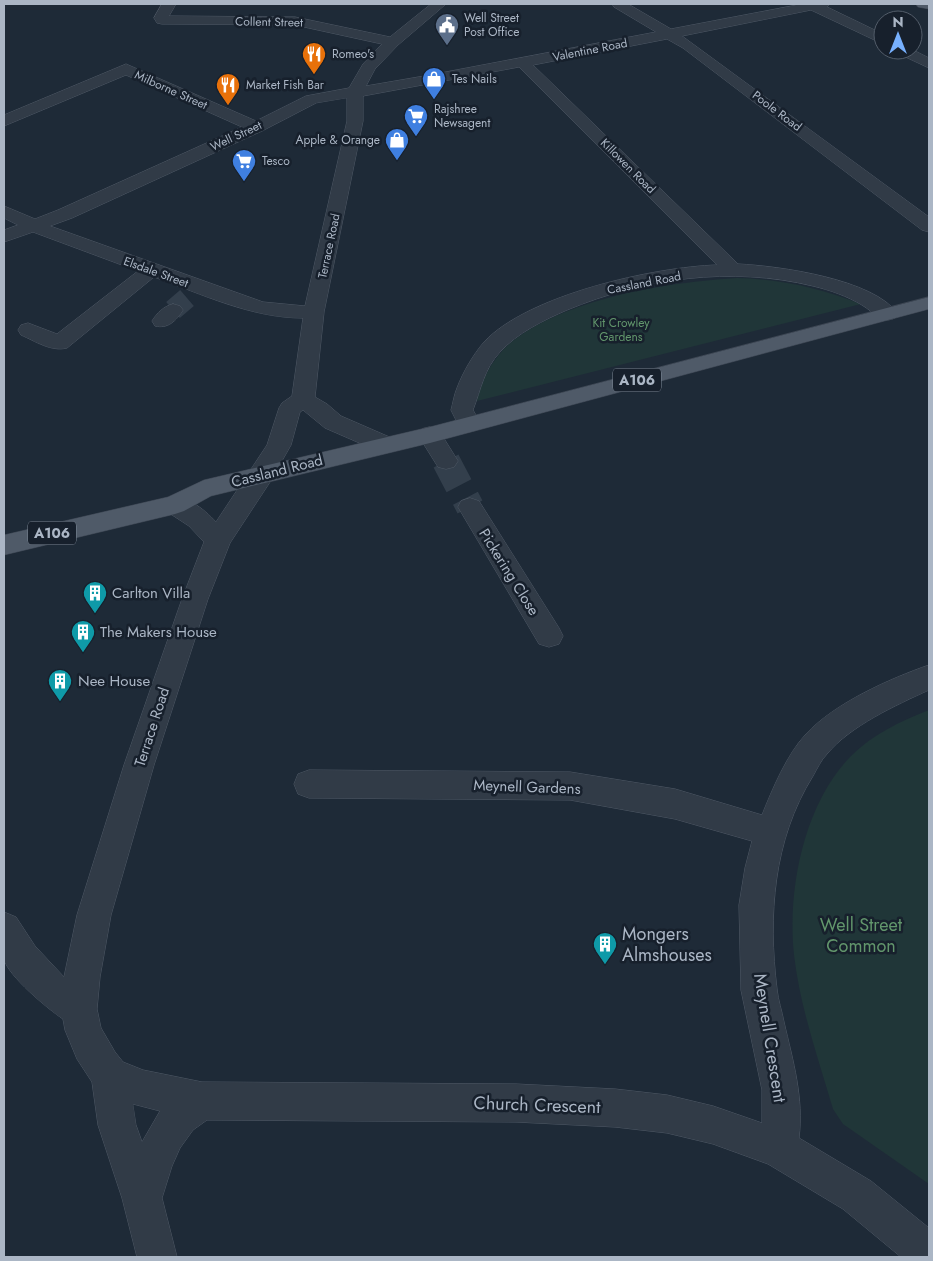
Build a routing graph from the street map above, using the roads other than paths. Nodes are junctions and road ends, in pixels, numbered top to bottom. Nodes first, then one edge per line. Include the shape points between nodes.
1 (169, 4) edge
2 (439, 4) edge
3 (619, 4) edge
4 (815, 4) edge
5 (923, 4) edge
6 (929, 5) edge
7 (671, 34) junction
8 (873, 35) edge
9 (393, 42) junction
10 (523, 63) junction
11 (355, 92) junction
12 (4, 121) edge
13 (256, 127) junction
14 (4, 212) edge
15 (34, 226) junction
16 (929, 226) edge
17 (4, 236) edge
18 (151, 270) junction
19 (732, 270) junction
20 (929, 303) edge
21 (314, 312) junction
22 (888, 314) junction
23 (28, 330) dead end
24 (303, 400) junction
25 (469, 424) junction
26 (430, 435) junction
27 (386, 444) junction
28 (446, 461) tunnel mouth
29 (261, 476) junction
30 (175, 505) junction
31 (470, 507) tunnel mouth
32 (218, 540) junction
33 (4, 545) edge
34 (549, 636) dead end
35 (929, 677) edge
36 (309, 784) dead end
37 (770, 833) junction
38 (4, 929) edge
39 (79, 1009) junction
40 (110, 1075) junction
41 (202, 1101) junction
42 (778, 1148) junction
43 (142, 1198) junction
44 (929, 1254) edge
45 (157, 1257) edge

1 - 9 street, Collent Street via 162,20 295,21
2 - 9 street
3 - 7 street, Poole Road
4 - 7 street, Valentine Road
4 - 8 street
5 - 6 main road
7 - 10 street, Valentine Road
7 - 16 street, Poole Road
9 - 11 street via 368,66
10 - 11 street, Valentine Road
10 - 19 street, Killowen Road
11 - 13 street, Well Street via 304,102
11 - 21 street, Terrace Road via 356,121
12 - 13 street, Milborne Street via 126,69
13 - 15 street, Well Street
14 - 15 street, Elsdale Street
15 - 17 street, Well Street
15 - 18 street, Elsdale Street
18 - 21 street, Elsdale Street via 180,304
18 - 23 street via 59,342
19 - 22 street, Cassland Road via 817,281 875,302
19 - 25 street, Cassland Road via 656,279 564,303 537,314 494,345 478,367 462,410
20 - 22 main road, Cassland Road / A106
21 - 24 street, Terrace Road
22 - 25 main road, Cassland Road / A106
24 - 27 street via 333,422
24 - 29 street, Terrace Road via 290,408 279,445
25 - 26 main road, Cassland Road / A106
26 - 27 main road, Cassland Road / A106
26 - 28 street
27 - 29 main road, Cassland Road / A106
29 - 30 main road, Cassland Road / A106 via 204,488
29 - 32 street, Terrace Road
30 - 32 street via 198,520
30 - 33 main road, Cassland Road / A106
31 - 34 street, Pickering Close
32 - 39 street, Terrace Road via 139,765 94,914
35 - 37 street, Meynell Crescent via 846,719 816,744 788,788
36 - 37 street, Meynell Gardens via 570,786 675,804
37 - 42 street, Meynell Crescent via 756,905 759,990 781,1090 782,1120
38 - 39 street via 23,958 55,994
39 - 40 street, Terrace Road via 90,1046
40 - 41 street, Church Crescent via 144,1089
40 - 43 street via 117,1125
41 - 42 street, Church Crescent via 516,1103 615,1108 667,1114 713,1125
41 - 43 street via 180,1117 165,1138
42 - 44 street, Church Crescent via 857,1195
43 - 45 street

